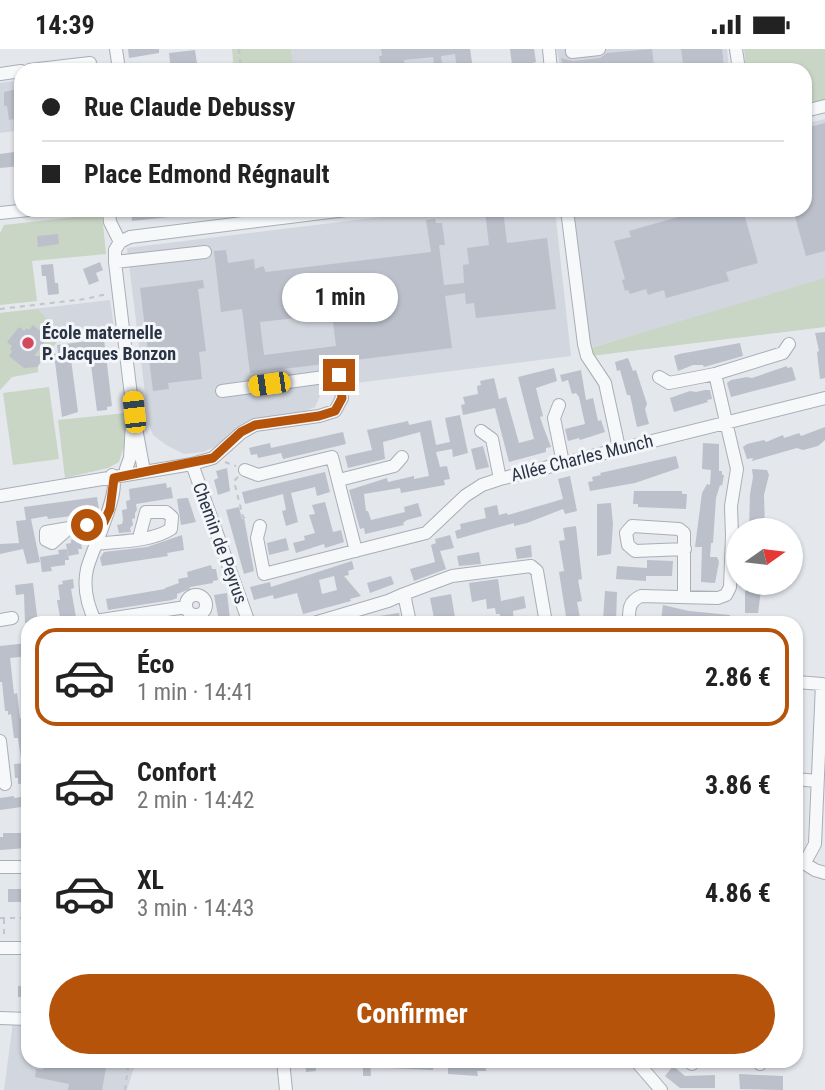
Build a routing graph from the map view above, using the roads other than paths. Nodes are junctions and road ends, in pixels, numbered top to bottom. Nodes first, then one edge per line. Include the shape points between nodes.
1 (572, 49) edge
2 (599, 49) edge
3 (109, 217) edge
4 (266, 217) edge
5 (568, 217) edge
6 (120, 242) junction
7 (205, 252) dead end
8 (115, 262) junction
9 (789, 344) dead end
10 (715, 374) junction
11 (659, 377) dead end
12 (222, 391) dead end
13 (825, 398) edge
14 (559, 405) dead end
15 (134, 412) junction
16 (728, 423) junction
17 (481, 431) dead end
18 (619, 448) junction
19 (402, 457) dead end
20 (563, 463) junction
21 (192, 464) junction
22 (135, 468) junction
23 (245, 470) road end
24 (109, 477) junction
25 (500, 479) junction
26 (339, 480) junction
27 (0, 496) edge
28 (104, 522) junction
29 (260, 526) road end
30 (69, 528) dead end
31 (139, 538) dead end
32 (96, 544) junction
33 (685, 549) dead end
34 (355, 551) junction
35 (404, 594) junction
36 (684, 597) junction
37 (186, 607) dead end
38 (94, 616) edge
39 (132, 616) edge
40 (246, 616) edge
41 (338, 616) edge
42 (409, 616) edge
43 (545, 616) edge
44 (629, 616) edge
45 (803, 683) edge
46 (0, 741) edge
47 (803, 780) edge
48 (816, 781) junction
49 (5, 784) dead end
50 (803, 858) edge
51 (803, 862) edge
52 (0, 867) edge
53 (21, 867) edge
54 (825, 873) edge
55 (2, 943) edge
56 (21, 947) edge
57 (0, 1018) edge
58 (21, 1019) edge
59 (284, 1068) edge
60 (642, 1068) edge
61 (286, 1090) edge
62 (660, 1090) edge

1 - 2 street
3 - 6 street
4 - 6 street
5 - 18 street via 584,344 605,383
6 - 8 street
7 - 8 street
8 - 15 street
9 - 10 street via 783,353
10 - 11 street via 669,383
10 - 16 street
12 - 21 street via 339,375 342,398 335,411 319,416 255,425 213,458
13 - 16 street, Allée Charles Munch
14 - 20 street via 554,418
15 - 22 street
15 - 22 street
16 - 18 street, Allée Charles Munch
16 - 36 street via 737,469 731,506 730,587 718,598
17 - 25 street via 492,439
18 - 20 street, Allée Charles Munch
19 - 26 street via 394,466
20 - 25 street, Allée Charles Munch
21 - 22 street
21 - 40 street, Chemin de Peyrus
22 - 24 street
23 - 26 street via 258,475 332,457
24 - 27 street
24 - 28 street via 110,509
25 - 34 street, Allée Charles Munch via 464,496 426,533
26 - 34 street
28 - 30 street
28 - 32 street
29 - 34 street, Allée Charles Munch via 257,538 264,575
31 - 32 street
32 - 38 street via 86,588
33 - 36 street
35 - 41 street
35 - 42 street
35 - 43 street via 452,576 531,566 537,571
36 - 44 street via 641,596 629,605
37 - 39 street
45 - 48 street via 822,684
46 - 49 street
47 - 48 street
48 - 50 street via 815,844
51 - 54 street
52 - 53 street
55 - 56 street
57 - 58 street
59 - 61 street
60 - 62 street

